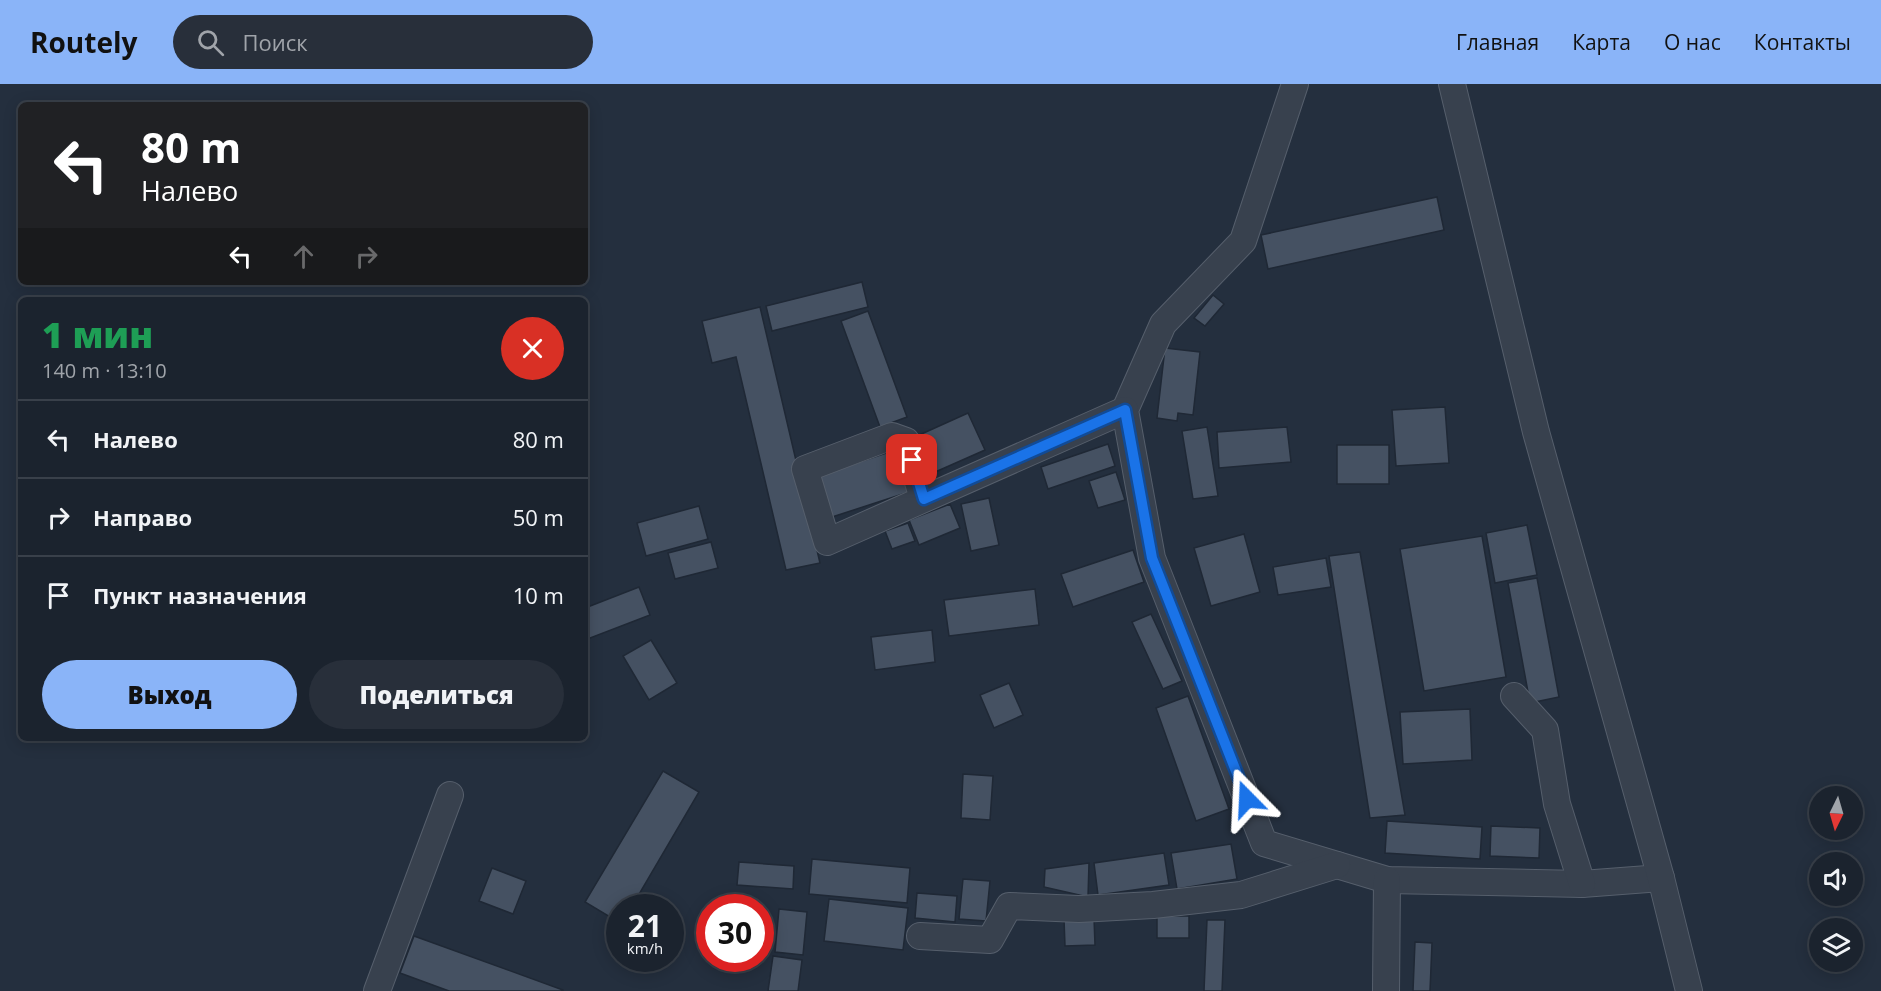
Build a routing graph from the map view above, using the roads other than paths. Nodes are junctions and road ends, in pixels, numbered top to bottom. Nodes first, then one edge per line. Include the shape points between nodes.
1 (1295, 84) edge
2 (1452, 84) edge
3 (1125, 410) junction
4 (924, 499) junction
5 (1514, 696) dead end
6 (450, 795) dead end
7 (1337, 865) junction
8 (1661, 878) junction
9 (1387, 880) junction
10 (1582, 884) junction
11 (920, 936) dead end
12 (377, 991) edge
13 (1386, 991) edge
14 (1689, 991) edge

1 - 3 street via 1243,241 1163,324
2 - 8 street via 1536,432
3 - 4 street
3 - 7 street via 1152,558 1264,843
4 - 4 street via 828,542 805,469 891,436 906,441
5 - 10 street via 1545,730 1557,804
6 - 12 street
7 - 9 street
7 - 11 street via 1241,895 1079,909 1009,906 990,940
8 - 10 street
8 - 14 street
9 - 10 street
9 - 13 street

